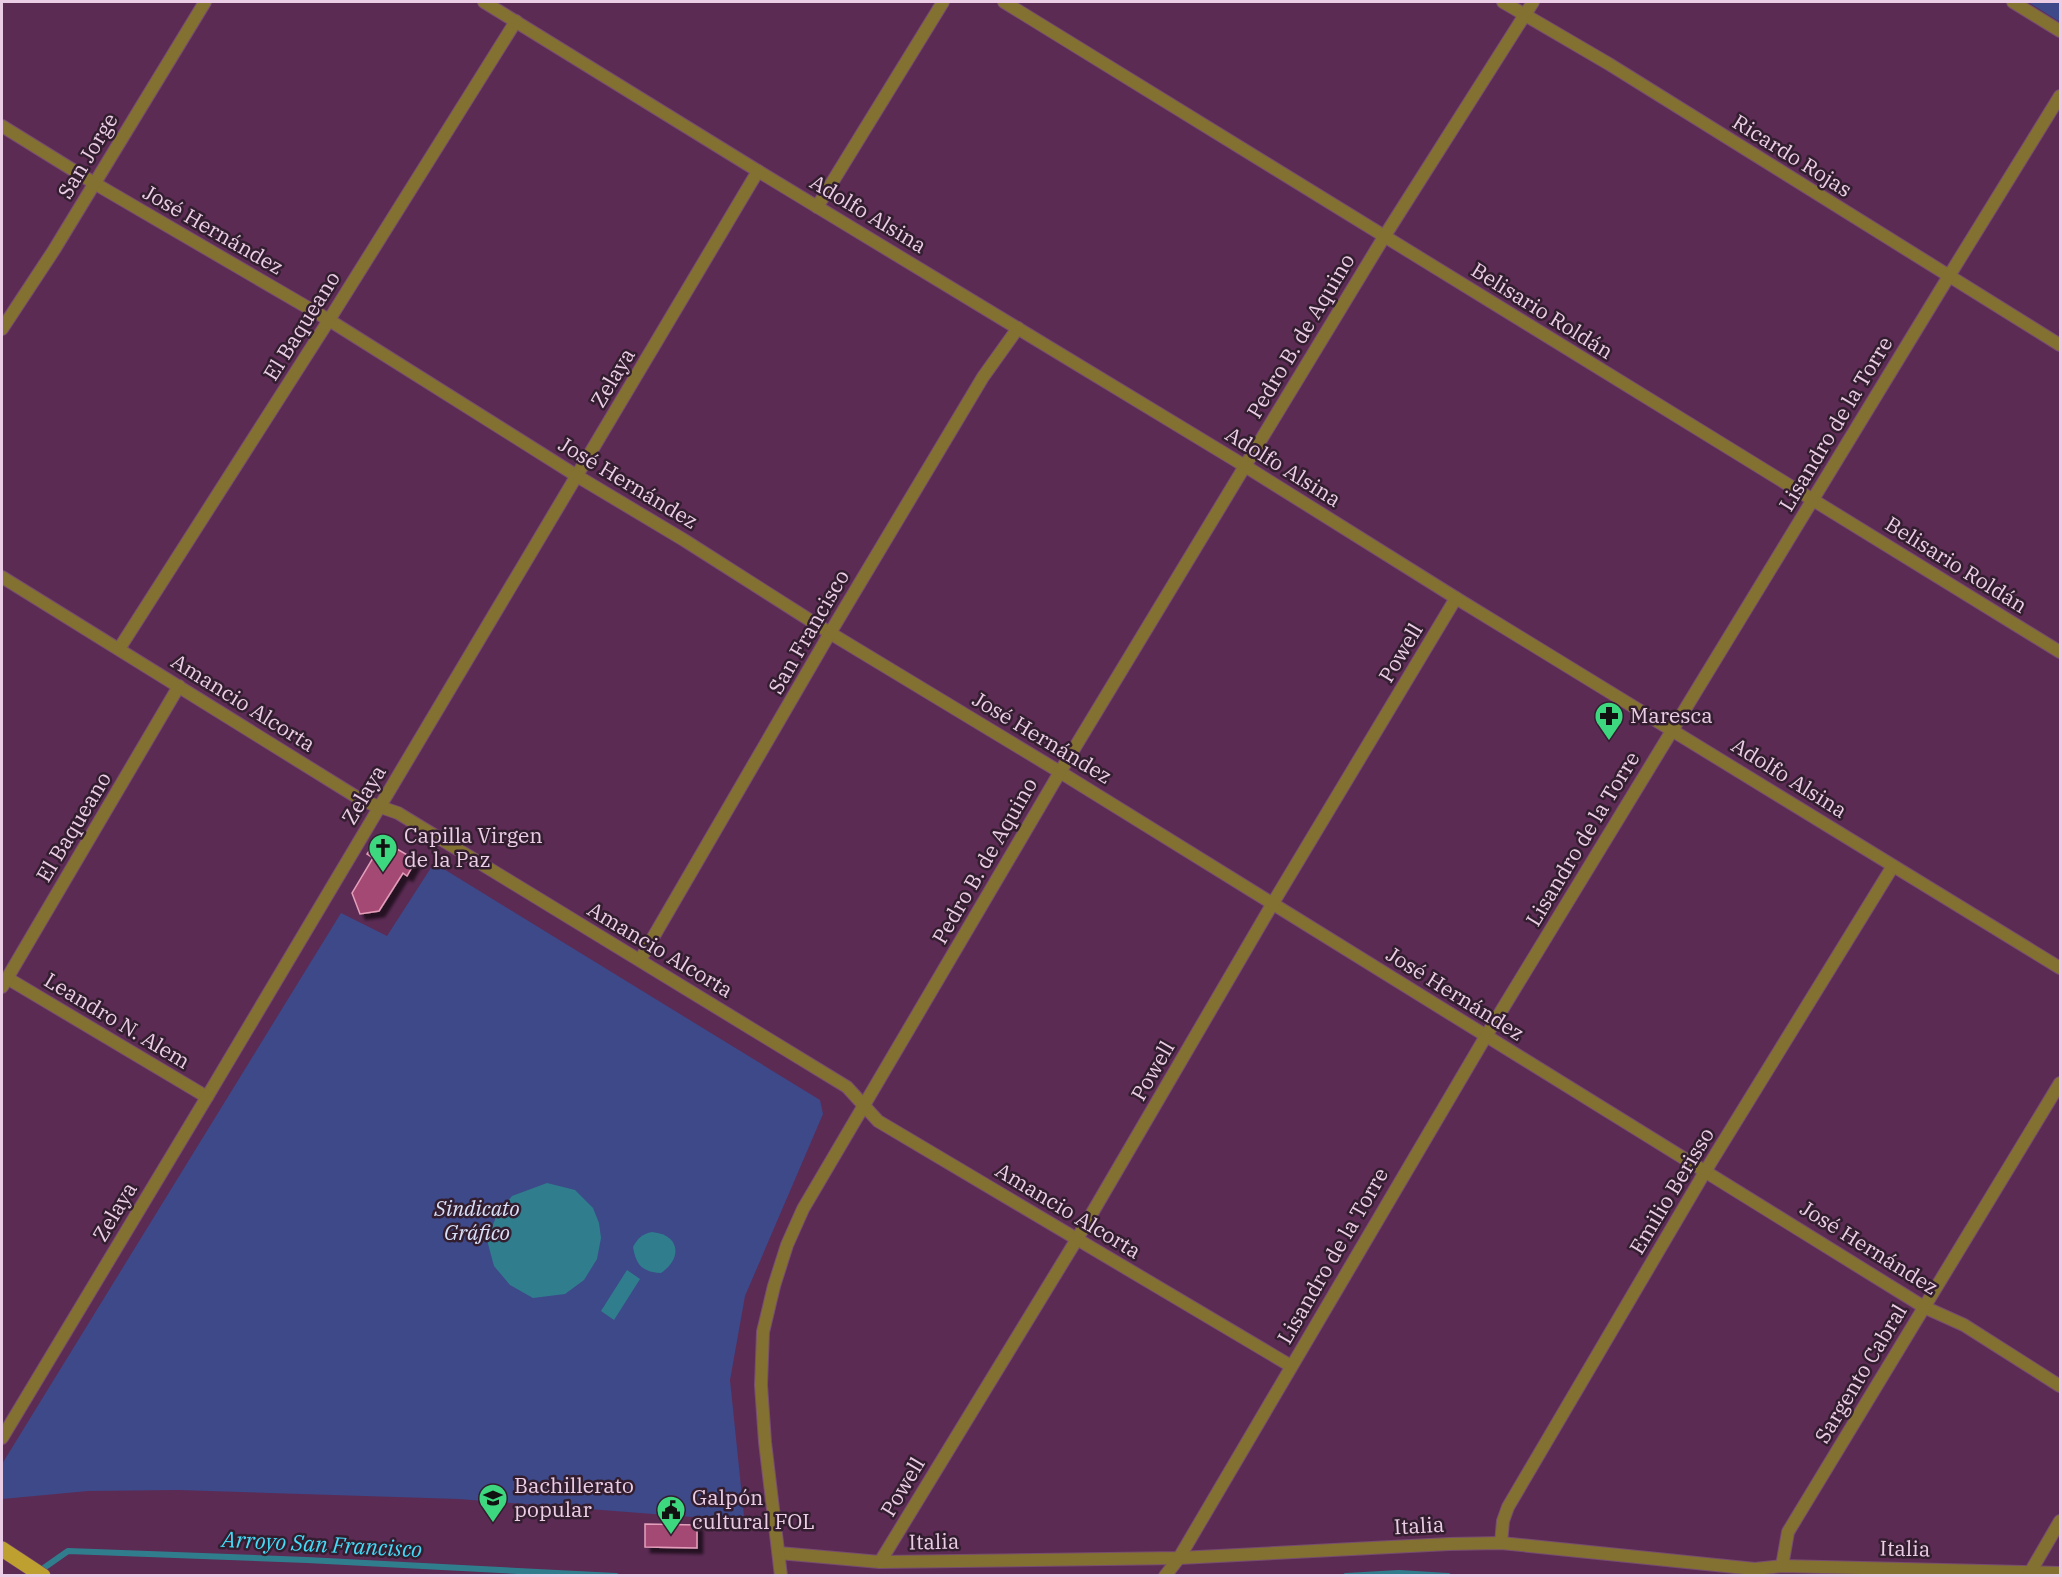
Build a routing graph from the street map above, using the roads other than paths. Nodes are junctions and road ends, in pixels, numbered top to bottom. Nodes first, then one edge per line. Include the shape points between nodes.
1 (205, 2) edge
2 (484, 2) edge
3 (943, 2) edge
4 (1004, 2) edge
5 (1503, 2) edge
6 (1533, 2) edge
7 (2013, 2) edge
8 (1525, 15) junction
9 (516, 21) junction
10 (2061, 31) edge
11 (2061, 96) edge
12 (2, 126) edge
13 (758, 171) junction
14 (94, 183) junction
15 (817, 207) junction
16 (1384, 237) junction
17 (1949, 276) junction
18 (329, 320) junction
19 (1018, 328) junction
20 (2, 329) edge
21 (2061, 345) edge
22 (1245, 466) junction
23 (577, 476) junction
24 (1814, 500) junction
25 (2, 577) edge
26 (1456, 598) junction
27 (830, 633) junction
28 (119, 649) junction
29 (2061, 652) edge
30 (179, 687) junction
31 (1673, 729) junction
32 (1060, 772) junction
33 (380, 806) junction
34 (1893, 866) junction
35 (1273, 903) junction
36 (640, 960) junction
37 (2061, 968) edge
38 (4, 983) edge
39 (1485, 1036) junction
40 (2061, 1083) edge
41 (207, 1097) junction
42 (864, 1107) junction
43 (1706, 1170) junction
44 (1077, 1239) junction
45 (1924, 1306) junction
46 (1291, 1366) junction
47 (2061, 1386) edge
48 (2, 1438) edge
49 (2061, 1521) edge
50 (1501, 1543) junction
51 (2, 1549) edge
52 (779, 1554) junction
53 (1179, 1558) junction
54 (880, 1562) junction
55 (1782, 1566) junction
56 (780, 1573) edge
57 (2061, 1573) edge
58 (1166, 1574) edge
59 (2029, 1574) edge
60 (43, 1575) edge

1 - 14 street, San Jorge
2 - 9 street, Adolfo Alsina
3 - 15 street
4 - 16 street, Belisario Roldán
5 - 8 street, Ricardo Rojas
6 - 8 street, Pedro B. de Aquino
7 - 10 street
8 - 16 street, Pedro B. de Aquino
8 - 17 street, Ricardo Rojas
9 - 13 street, Adolfo Alsina
9 - 18 street, El Baqueano
11 - 17 street, Lisandro de la Torre
12 - 14 street, José Hernández
13 - 15 street, Adolfo Alsina
13 - 23 street, Zelaya
14 - 18 street, José Hernández
14 - 20 street, San Jorge
15 - 19 street, Adolfo Alsina
16 - 22 street, Pedro B. de Aquino
16 - 24 street, Belisario Roldán
17 - 21 street, Ricardo Rojas
17 - 24 street, Lisandro de la Torre
18 - 23 street, José Hernández
18 - 28 street, El Baqueano
19 - 22 street, Adolfo Alsina
19 - 27 street, San Francisco via 983,377
22 - 26 street, Adolfo Alsina
22 - 32 street, Pedro B. de Aquino
23 - 27 street, José Hernández
23 - 33 street, Zelaya
24 - 29 street, Belisario Roldán
24 - 31 street, Lisandro de la Torre
25 - 28 street, Amancio Alcorta
26 - 31 street, Adolfo Alsina
26 - 35 street, Powell
27 - 32 street, José Hernández
27 - 36 street, San Francisco
28 - 30 street, Amancio Alcorta
30 - 33 street, Amancio Alcorta via 363,801
30 - 38 street, El Baqueano
31 - 34 street, Adolfo Alsina
31 - 39 street, Lisandro de la Torre
32 - 35 street, José Hernández
32 - 42 street, Pedro B. de Aquino
33 - 36 street, Amancio Alcorta via 398,813
33 - 41 street, Zelaya
34 - 37 street, Adolfo Alsina
34 - 43 street, Emilio Berisso
35 - 39 street, José Hernández
35 - 44 street, Powell
36 - 42 street, Amancio Alcorta via 847,1087
38 - 41 street, Leandro N. Alem
39 - 43 street, José Hernández
39 - 46 street, Lisandro de la Torre
40 - 45 street, Sargento Cabral
41 - 48 street, Zelaya
42 - 44 street, Amancio Alcorta via 878,1121
42 - 52 street, Pedro B. de Aquino via 799,1218 783,1255 763,1332 765,1442
43 - 45 street, José Hernández
43 - 50 street, Emilio Berisso via 1508,1507
44 - 46 street, Amancio Alcorta
44 - 54 street, Powell
45 - 47 street, José Hernández via 1964,1325
45 - 55 street, Sargento Cabral via 1788,1532
46 - 53 street, Lisandro de la Torre
49 - 59 street
50 - 53 street, Italia
50 - 55 street, Italia via 1755,1569
51 - 60 main road
52 - 54 street, Italia
52 - 56 street, Pedro B. de Aquino
53 - 54 street, Italia
53 - 58 street, Lisandro de la Torre
55 - 59 street, Italia
57 - 59 street, Italia

